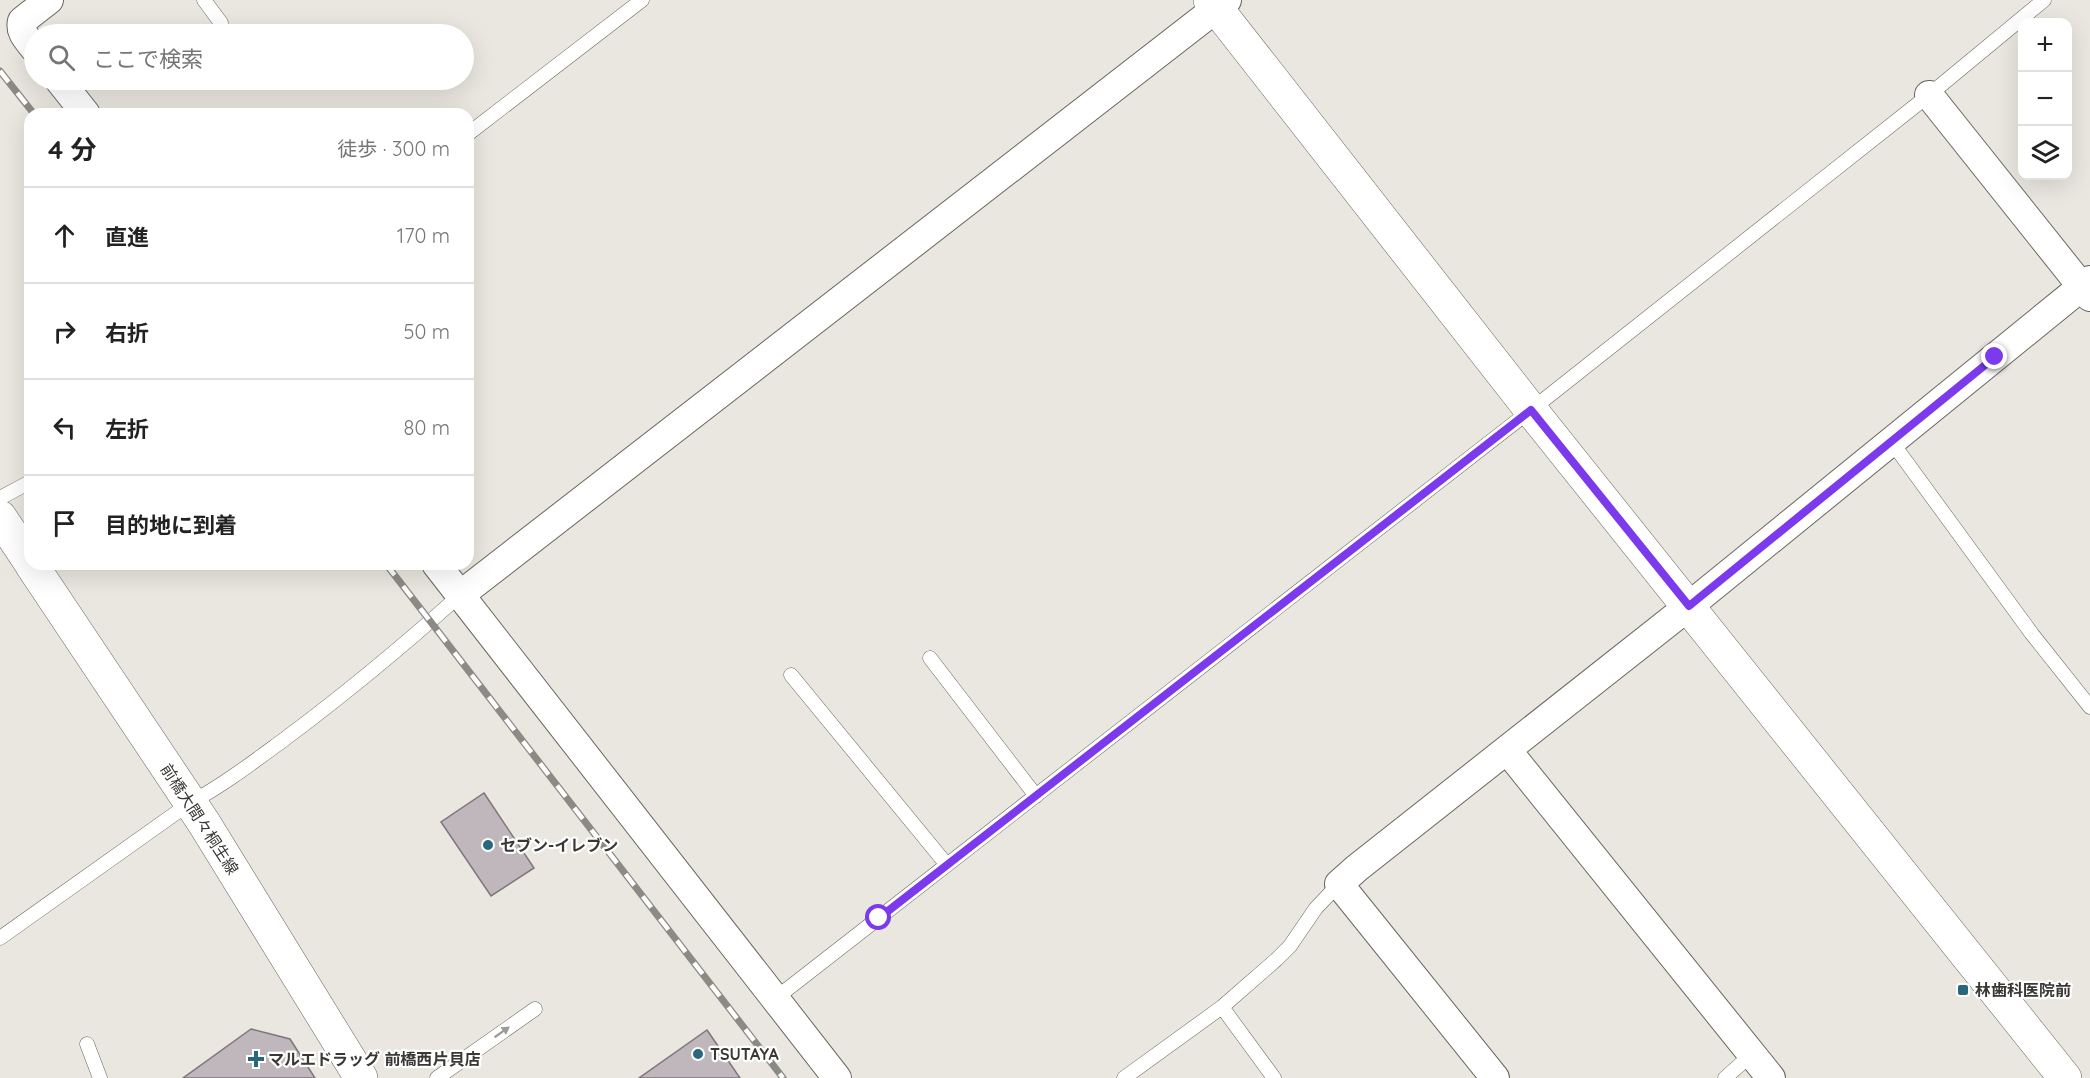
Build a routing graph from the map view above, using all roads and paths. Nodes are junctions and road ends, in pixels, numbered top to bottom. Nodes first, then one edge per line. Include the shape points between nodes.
1 (49, 0) edge
2 (204, 0) edge
3 (642, 0) edge
4 (2044, 0) edge
5 (1218, 3) edge
6 (221, 23) dead end
7 (24, 34) edge
8 (67, 90) edge
9 (1929, 95) junction
10 (81, 108) edge
11 (474, 130) edge
12 (2087, 288) edge
13 (1531, 410) junction
14 (1891, 441) junction
15 (24, 485) edge
16 (0, 498) edge
17 (33, 570) edge
18 (441, 570) edge
19 (460, 595) junction
20 (1689, 606) junction
21 (930, 658) dead end
22 (790, 675) dead end
23 (2090, 707) edge
24 (1507, 750) junction
25 (1036, 796) junction
26 (190, 803) junction
27 (947, 865) junction
28 (1339, 884) junction
29 (0, 938) edge
30 (776, 998) junction
31 (1222, 1007) junction
32 (535, 1009) dead end
33 (87, 1044) dead end
34 (1752, 1054) junction
35 (100, 1078) edge
36 (361, 1078) edge
37 (437, 1078) edge
38 (837, 1078) edge
39 (1124, 1078) edge
40 (1274, 1078) edge
41 (1495, 1078) edge
42 (1725, 1078) edge
43 (1771, 1078) edge
44 (2065, 1078) edge

1 - 7 street via 22,21
2 - 6 lane
3 - 11 lane
4 - 9 lane
5 - 13 street
5 - 19 street
8 - 10 street
9 - 12 street
9 - 13 lane
12 - 14 street
13 - 20 street
13 - 25 lane
14 - 20 street
14 - 23 lane
15 - 16 lane
17 - 26 street, 前橋大間々桐生線
18 - 19 street
19 - 26 lane via 330,705
19 - 30 street
20 - 24 street
20 - 44 street
21 - 25 lane
22 - 27 lane
24 - 28 street
24 - 34 street
25 - 27 lane
26 - 29 lane
26 - 36 street, 前橋大間々桐生線
27 - 30 lane
28 - 31 lane via 1316,908 1290,946
28 - 41 street
30 - 38 street
31 - 39 lane
31 - 40 lane
37 -> 32 lane
33 - 35 lane
34 - 42 lane
34 - 43 street

